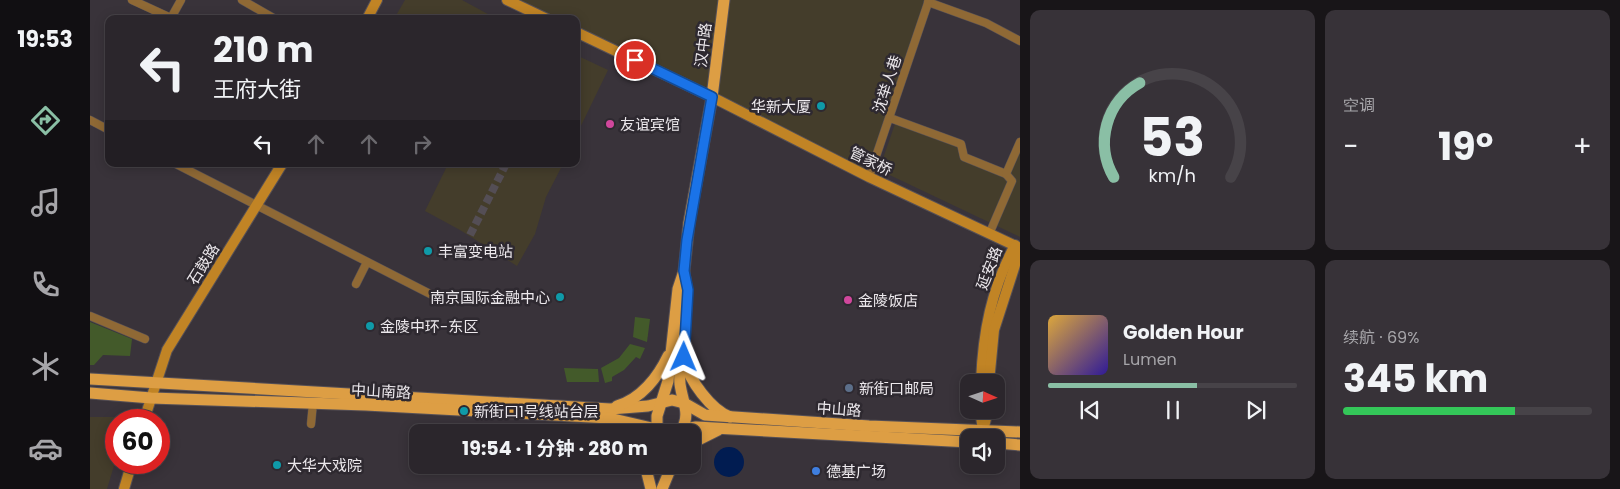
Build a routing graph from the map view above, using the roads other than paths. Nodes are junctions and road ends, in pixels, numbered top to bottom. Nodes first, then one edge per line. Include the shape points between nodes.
1 (132, 0) edge
2 (181, 0) edge
3 (242, 0) edge
4 (377, 0) edge
5 (507, 0) edge
6 (724, 0) edge
7 (929, 1) edge
8 (164, 15) edge
9 (173, 15) edge
10 (268, 15) edge
11 (369, 15) edge
12 (539, 15) edge
13 (580, 34) edge
14 (1020, 40) edge
15 (712, 97) junction
16 (890, 118) junction
17 (90, 120) edge
18 (105, 128) edge
19 (1020, 144) edge
20 (182, 167) edge
21 (280, 167) edge
22 (1006, 174) junction
23 (870, 177) junction
24 (258, 205) junction
25 (990, 232) junction
26 (1017, 246) edge
27 (367, 262) junction
28 (356, 284) dead end
29 (438, 298) dead end
30 (90, 316) edge
31 (145, 339) dead end
32 (677, 347) junction
33 (982, 374) edge
34 (991, 374) edge
35 (90, 379) edge
36 (155, 383) junction
37 (90, 393) edge
38 (151, 398) junction
39 (313, 403) junction
40 (660, 403) junction
41 (684, 403) junction
42 (148, 409) edge
43 (610, 413) junction
44 (732, 423) junction
45 (311, 424) dead end
46 (619, 424) edge
47 (641, 424) edge
48 (659, 424) edge
49 (684, 424) edge
50 (701, 426) edge
51 (960, 430) edge
52 (1005, 432) edge
53 (1020, 432) edge
54 (701, 438) edge
55 (960, 441) edge
56 (1005, 444) edge
57 (1020, 445) edge
58 (128, 474) edge
59 (648, 474) edge
60 (654, 474) edge
61 (665, 474) edge
62 (668, 474) edge
63 (124, 489) edge
64 (652, 489) edge
65 (662, 489) edge

1 - 8 street
2 - 9 street
3 - 10 street
4 - 11 street
5 - 12 street
6 - 15 main road, 汉中路
7 - 14 street
7 - 16 street, 沈举人巷
13 - 15 street, 管家桥
15 - 23 street, 管家桥
15 - 32 main road, 汉中路 via 689,223 684,271 688,290
16 - 22 street via 961,144 964,157
16 - 23 street, 沈举人巷
17 - 18 street
19 - 22 street
20 - 24 street
21 - 24 street, 石鼓路
22 - 25 street via 1012,181
23 - 25 street, 管家桥
24 - 27 street
24 - 36 street, 石鼓路 via 167,350
25 - 26 street, 管家桥
26 - 33 street, 延安路 via 1006,260 985,327
26 - 34 street, 延安路 via 1015,265 994,330
27 - 28 street
27 - 29 street
30 - 31 street
32 - 40 main road, 汉中路
32 - 41 main road, 汉中路
32 - 43 main road via 656,378
32 - 44 main road via 692,380
35 - 36 main road, 中山南路
36 - 38 street, 石鼓路
36 - 43 main road, 中山南路 via 357,392
37 - 38 main road, 中山南路
38 - 39 main road, 中山南路
38 - 42 street, 石鼓路
39 - 43 main road, 中山南路
39 - 45 street
40 - 41 main road, 中山路 via 672,400
40 - 43 main road, 中山南路
40 - 48 main road
41 - 44 main road, 中山路 via 704,415
41 - 49 main road, 汉中路 via 687,417
43 - 46 main road
43 - 47 main road, 中山南路
44 - 50 main road, 中山路
44 - 51 main road, 中山路
44 - 54 main road
44 - 55 main road, 中山路
52 - 53 main road, 中山路
56 - 57 main road
58 - 63 street
59 - 64 main road
60 - 64 main road
61 - 65 main road
62 - 65 main road

